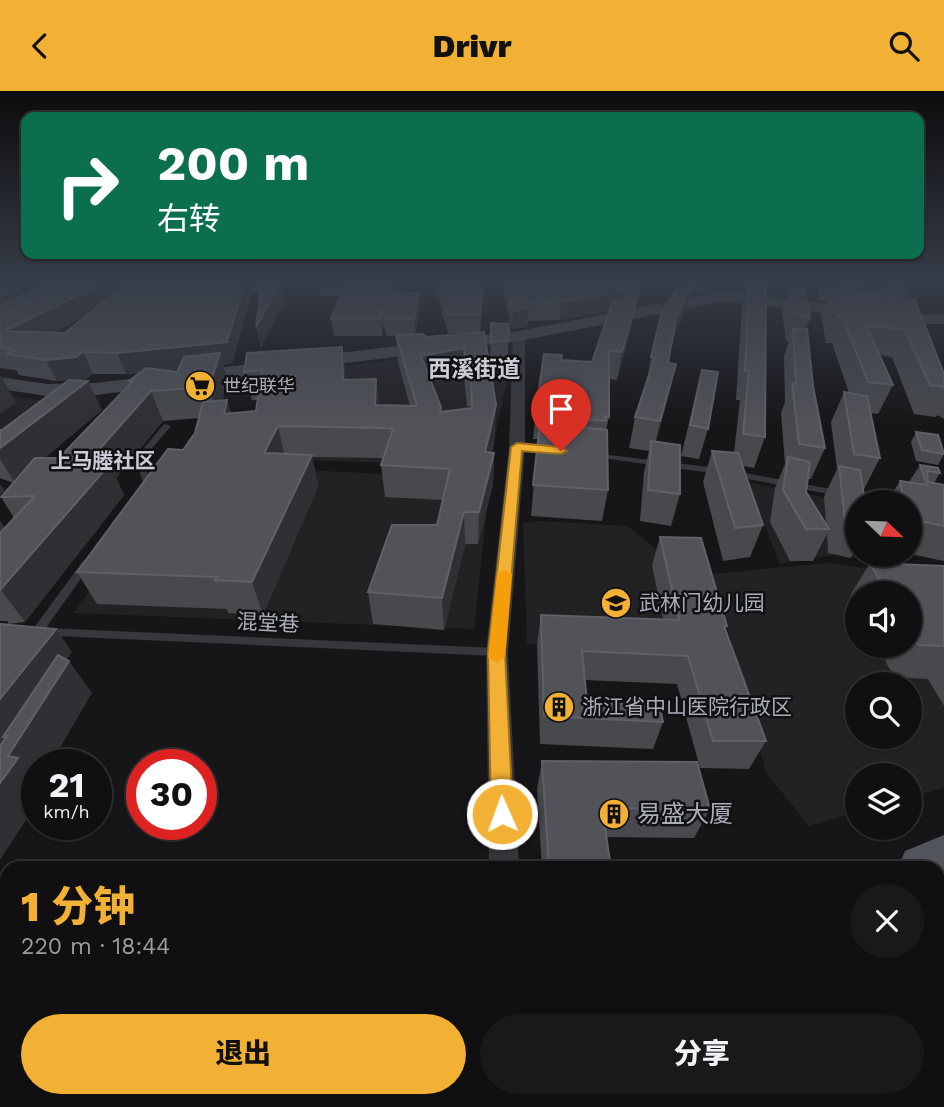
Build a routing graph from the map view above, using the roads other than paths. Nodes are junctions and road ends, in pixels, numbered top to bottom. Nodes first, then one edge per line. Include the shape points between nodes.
1 (553, 329) edge
2 (917, 329) edge
3 (519, 336) junction
4 (0, 383) edge
5 (944, 414) edge
6 (167, 426) dead end
7 (517, 447) junction
8 (561, 451) edge
9 (587, 454) edge
10 (139, 493) edge
11 (845, 495) edge
12 (92, 557) edge
13 (496, 652) junction
14 (504, 861) edge

1 - 3 street
2 - 5 street
3 - 4 street via 96,389 47,390
3 - 7 street
6 - 10 lane via 139,459 147,482
7 - 8 lane
7 - 13 street
9 - 11 lane via 664,462
12 - 13 lane, 混堂巷 via 32,631
13 - 14 street

